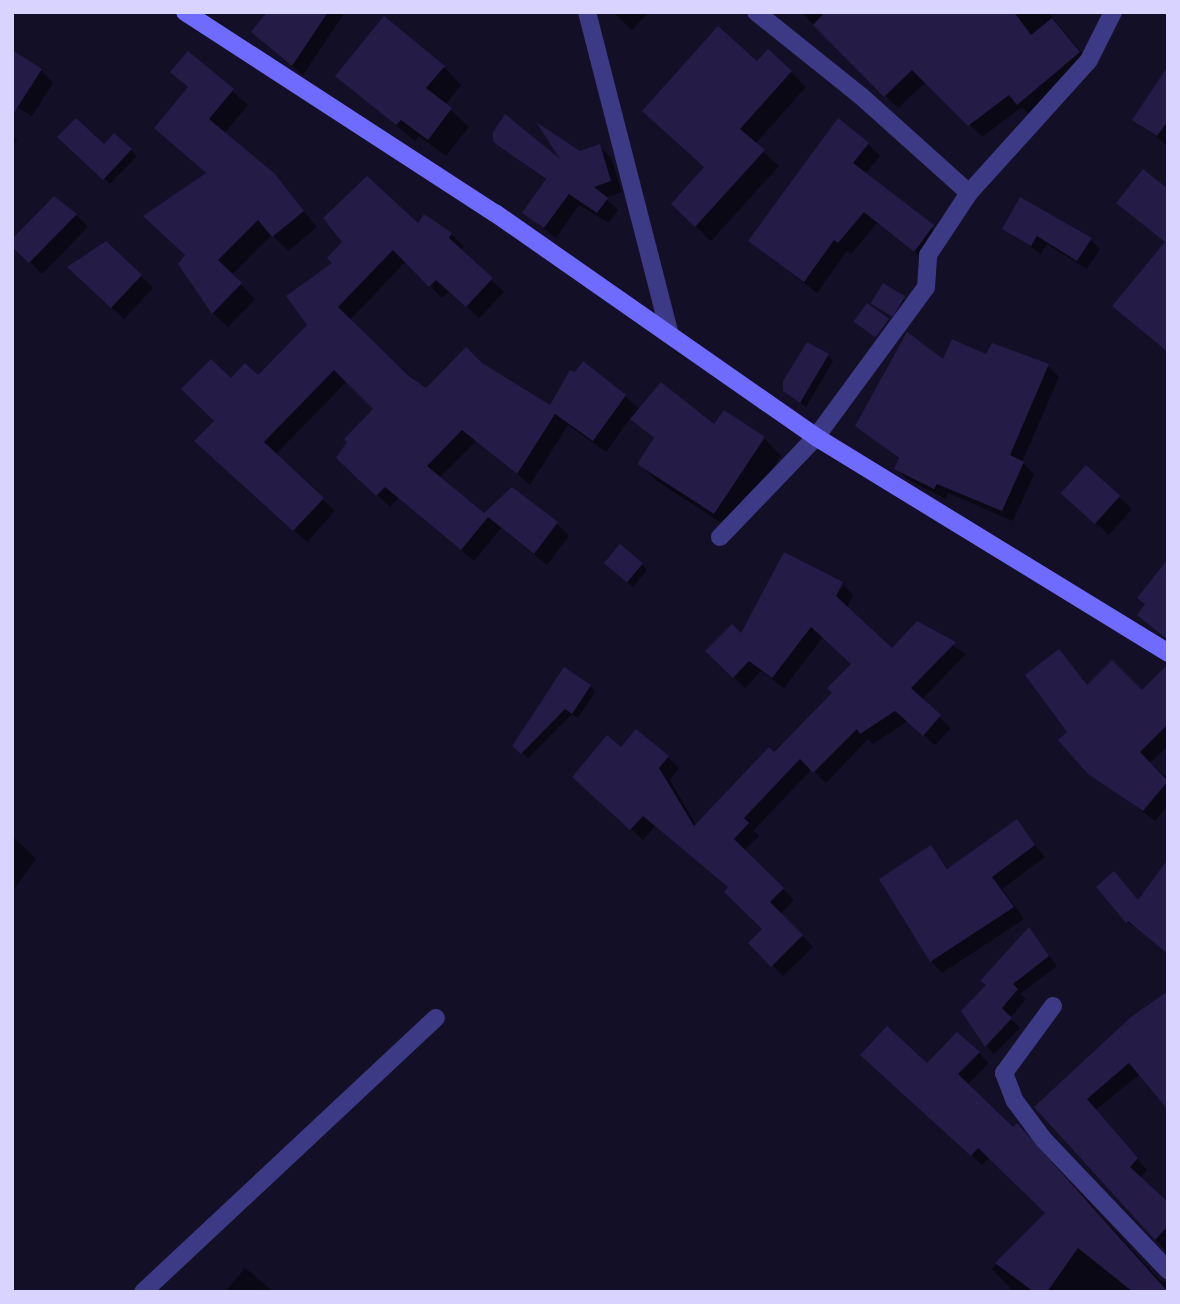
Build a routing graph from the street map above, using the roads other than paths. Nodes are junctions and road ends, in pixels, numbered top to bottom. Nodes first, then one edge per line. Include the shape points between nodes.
1 (185, 12) edge
2 (587, 12) edge
3 (756, 12) edge
4 (1114, 12) edge
5 (969, 193) junction
6 (669, 331) junction
7 (816, 437) junction
8 (720, 537) dead end
9 (1168, 653) edge
10 (1053, 1006) dead end
11 (436, 1017) dead end
12 (1168, 1270) edge
13 (143, 1292) edge

1 - 6 street
2 - 6 street
3 - 5 street via 861,96
4 - 5 street via 1089,60
5 - 7 street via 928,255 926,287
6 - 7 street
7 - 8 street
7 - 9 street
10 - 12 street via 1004,1073 1015,1101 1044,1140
11 - 13 street

